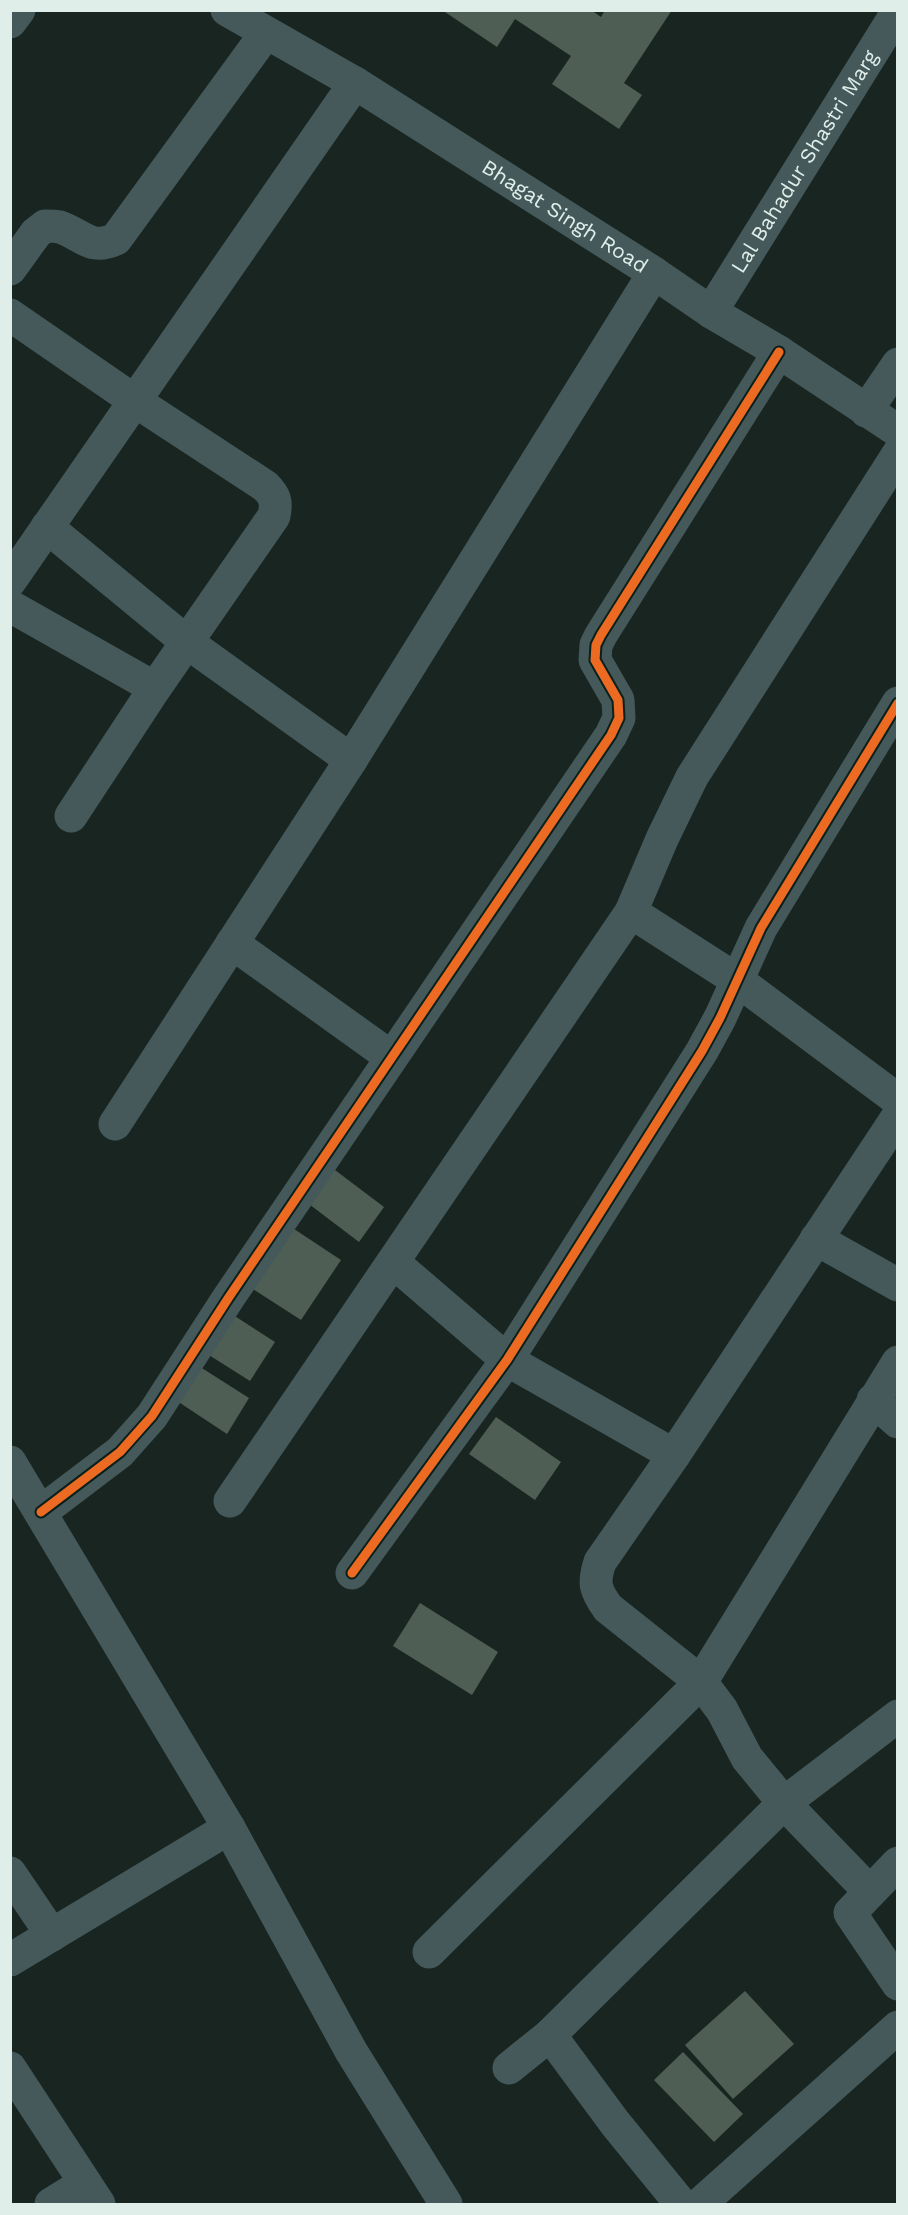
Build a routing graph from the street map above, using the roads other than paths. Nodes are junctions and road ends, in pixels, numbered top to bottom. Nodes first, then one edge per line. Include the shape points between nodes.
1 (19, 10) edge
2 (227, 10) edge
3 (897, 10) edge
4 (10, 22) edge
5 (266, 33) junction
6 (355, 83) junction
7 (10, 269) edge
8 (654, 273) junction
9 (711, 312) junction
10 (10, 315) edge
11 (779, 352) junction
12 (897, 364) edge
13 (135, 400) junction
14 (866, 411) junction
15 (897, 431) edge
16 (897, 454) edge
17 (47, 527) junction
18 (10, 581) edge
19 (10, 606) edge
20 (188, 643) junction
21 (155, 688) junction
22 (897, 703) edge
23 (351, 760) junction
24 (71, 816) dead end
25 (631, 912) junction
26 (232, 943) junction
27 (737, 980) junction
28 (391, 1057) junction
29 (897, 1100) edge
30 (897, 1116) edge
31 (115, 1124) dead end
32 (816, 1239) junction
33 (393, 1262) junction
34 (897, 1285) edge
35 (507, 1360) junction
36 (897, 1362) edge
37 (873, 1400) junction
38 (897, 1422) edge
39 (674, 1455) junction
40 (10, 1462) edge
41 (230, 1501) dead end
42 (41, 1512) junction
43 (352, 1574) dead end
44 (701, 1682) junction
45 (897, 1716) edge
46 (784, 1803) junction
47 (229, 1828) junction
48 (897, 1863) edge
49 (10, 1873) edge
50 (870, 1892) junction
51 (52, 1935) junction
52 (429, 1952) dead end
53 (10, 1960) edge
54 (897, 1984) edge
55 (897, 2027) edge
56 (550, 2035) junction
57 (10, 2068) edge
58 (509, 2068) dead end
59 (92, 2194) edge
60 (51, 2205) edge
61 (446, 2205) edge
62 (681, 2205) edge
63 (700, 2205) edge

1 - 4 street
2 - 5 street, Bhagat Singh Road
3 - 9 street, Lal Bahadur Shastri Marg
5 - 6 street, Bhagat Singh Road
5 - 7 street via 116,239 104,245 91,243 59,227 45,226
6 - 8 street, Bhagat Singh Road
6 - 13 street
8 - 9 street, Bhagat Singh Road
8 - 23 street
9 - 11 street, Bhagat Singh Road
10 - 13 street
11 - 14 street, Bhagat Singh Road
11 - 28 street via 596,645 595,660 618,700 619,718 611,735
12 - 14 street
13 - 17 street
13 - 20 street via 265,486 275,495 277,504 274,516
14 - 15 street, Bhagat Singh Road
16 - 25 street via 693,777
17 - 18 street
17 - 20 street
19 - 21 street
20 - 21 street
20 - 23 street
21 - 24 street
22 - 27 street via 761,928
23 - 26 street
25 - 27 street
25 - 33 street
26 - 28 street
26 - 31 street
27 - 29 street
27 - 35 street via 702,1051
28 - 42 street via 153,1416 120,1452
30 - 32 street
32 - 34 street
32 - 39 street
33 - 35 street
33 - 41 street
35 - 39 street
35 - 43 street
36 - 37 street
37 - 38 street
37 - 44 street
39 - 44 street via 600,1562 595,1578 598,1595 608,1608
40 - 42 street
42 - 47 street
44 - 46 street via 722,1710 747,1758
44 - 52 street
45 - 46 street
46 - 50 street
46 - 56 street
47 - 51 street
47 - 61 street via 351,2050
48 - 50 street
49 - 51 street
50 - 54 street via 850,1913
51 - 53 street
55 - 63 street
56 - 58 street
56 - 62 street
57 - 59 street
59 - 60 street

